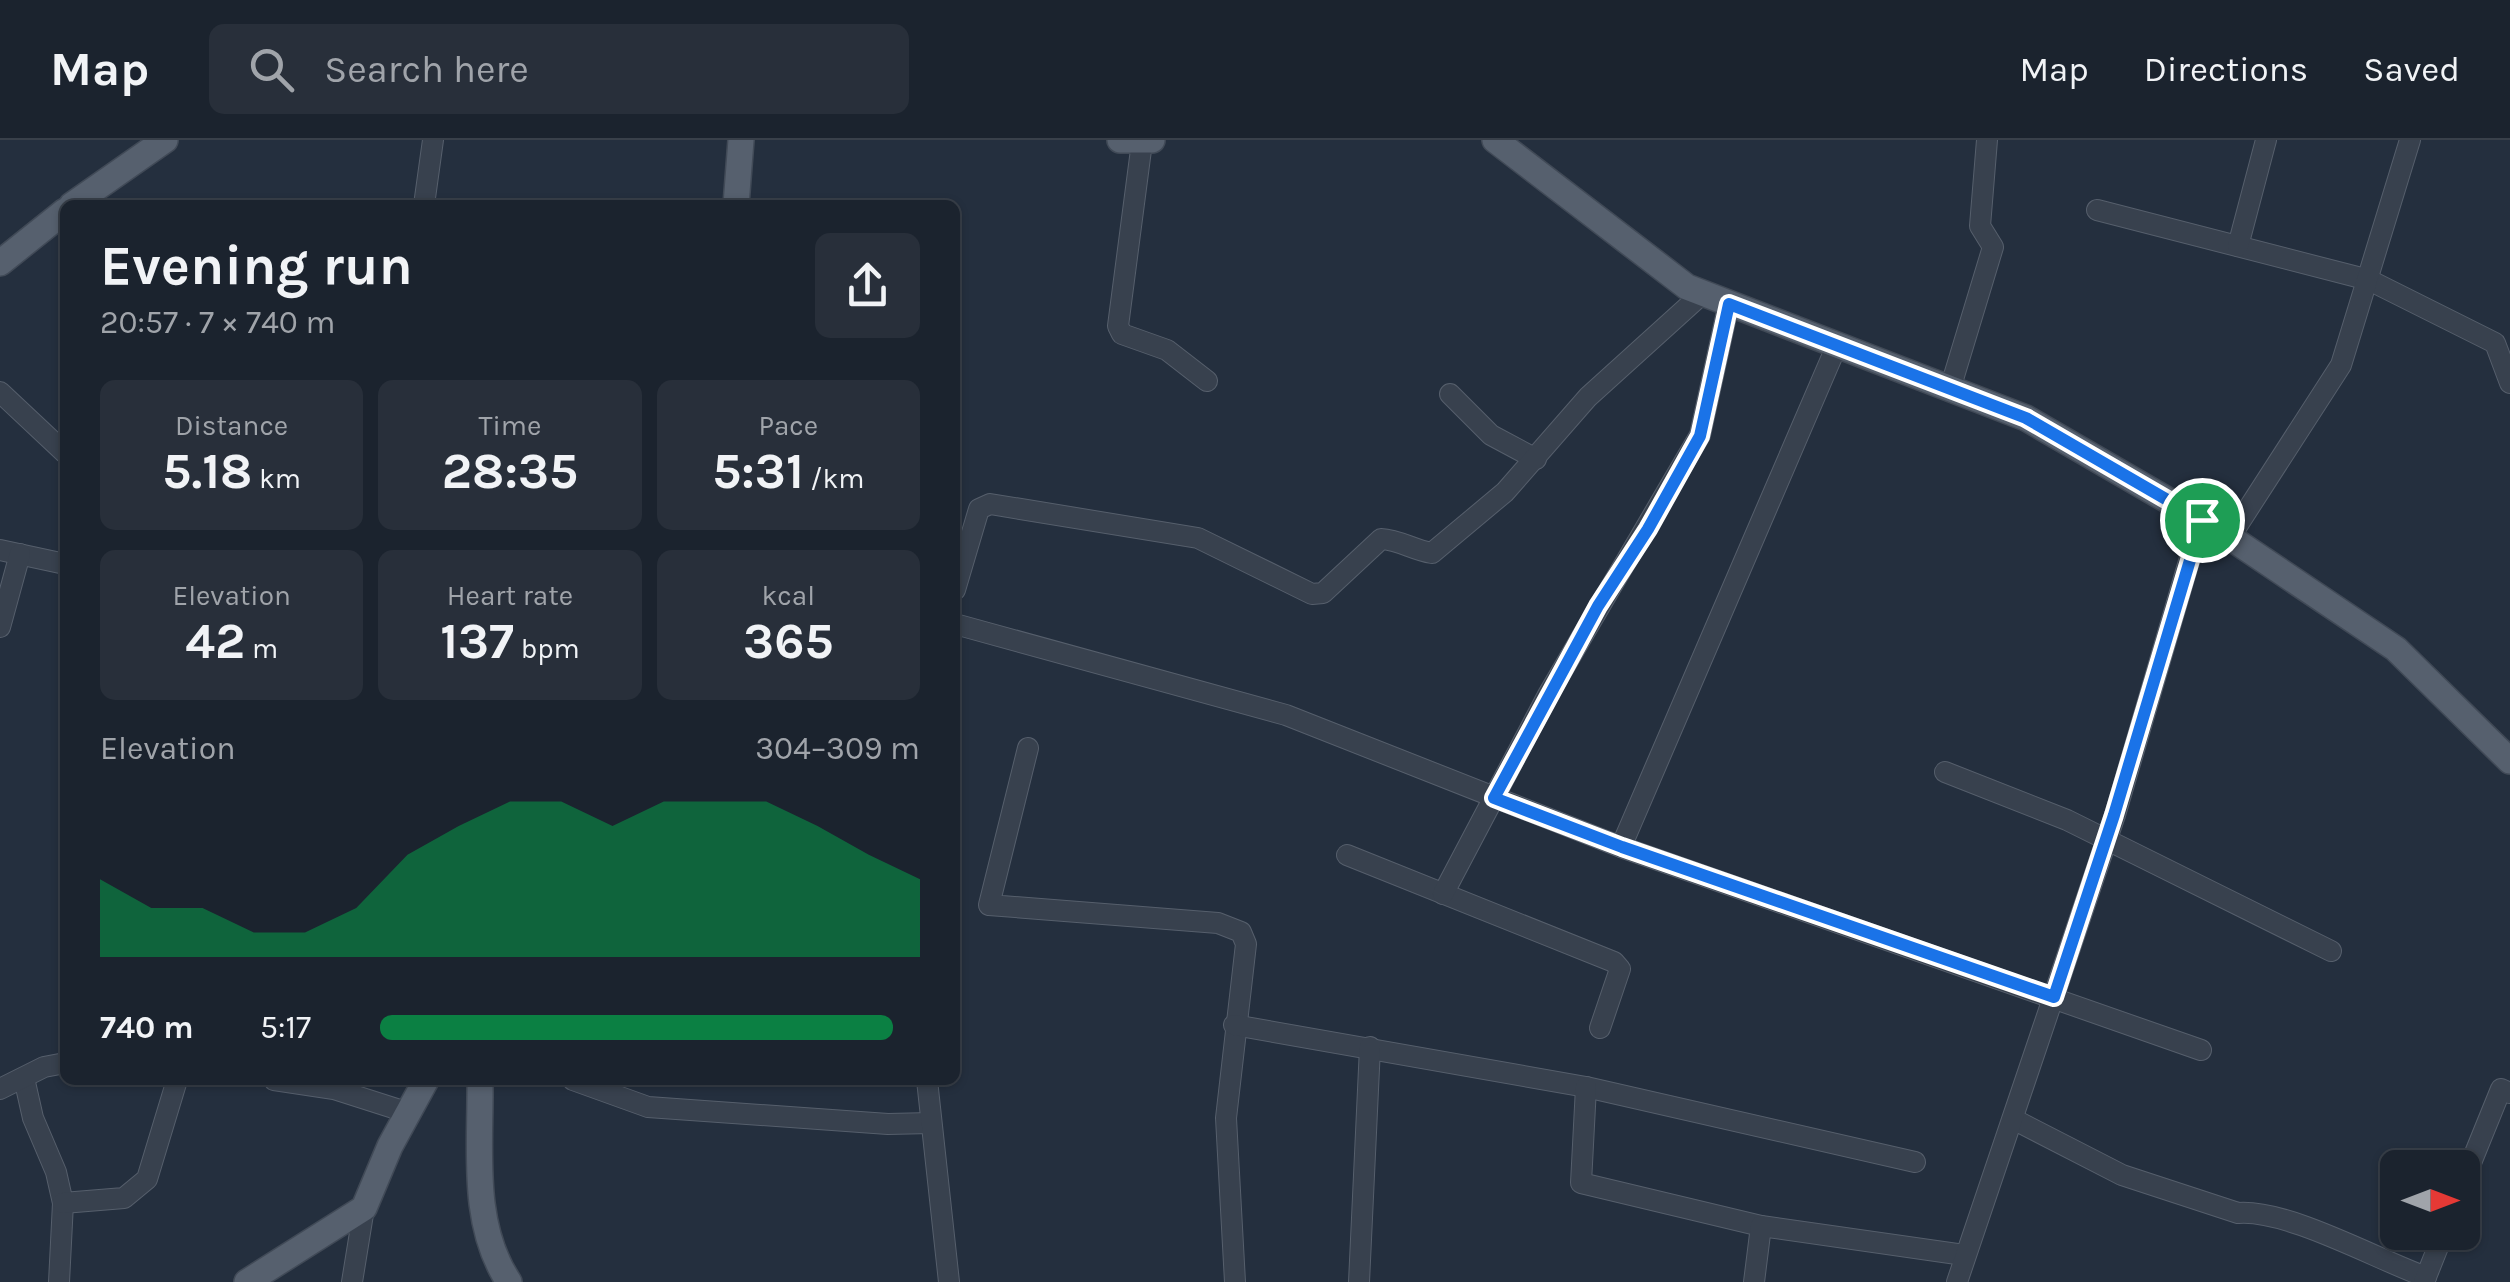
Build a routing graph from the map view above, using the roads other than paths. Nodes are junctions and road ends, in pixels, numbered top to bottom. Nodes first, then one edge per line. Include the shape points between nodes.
1 (166, 140) edge
2 (434, 140) edge
3 (742, 140) edge
4 (1495, 140) edge
5 (1987, 140) edge
6 (2266, 140) edge
7 (2410, 140) edge
8 (1138, 141) edge
9 (79, 200) edge
10 (425, 200) edge
11 (736, 200) edge
12 (2098, 210) dead end
13 (60, 215) edge
14 (2238, 246) junction
15 (0, 263) edge
16 (2368, 280) junction
17 (1703, 293) junction
18 (1729, 304) junction
19 (1837, 345) junction
20 (1207, 382) dead end
21 (2510, 383) edge
22 (1950, 389) junction
23 (0, 392) edge
24 (1450, 394) dead end
25 (60, 448) edge
26 (1536, 459) junction
27 (2202, 520) junction
28 (2230, 537) junction
29 (10, 552) edge
30 (60, 563) edge
31 (960, 573) edge
32 (960, 625) edge
33 (0, 627) edge
34 (1028, 748) dead end
35 (2510, 762) edge
36 (1944, 772) dead end
37 (1494, 798) junction
38 (2106, 840) junction
39 (1622, 847) junction
40 (1347, 855) dead end
41 (1443, 894) junction
42 (2332, 951) dead end
43 (2054, 997) junction
44 (1234, 1025) junction
45 (1600, 1028) dead end
46 (1370, 1047) junction
47 (2201, 1050) dead end
48 (60, 1064) edge
49 (24, 1078) junction
50 (175, 1085) edge
51 (307, 1085) edge
52 (423, 1085) edge
53 (480, 1085) edge
54 (586, 1085) edge
55 (927, 1085) edge
56 (1586, 1087) junction
57 (0, 1090) edge
58 (2510, 1093) edge
59 (406, 1112) junction
60 (2013, 1119) junction
61 (931, 1123) junction
62 (2476, 1150) edge
63 (1915, 1162) dead end
64 (63, 1202) junction
65 (364, 1208) junction
66 (1761, 1226) junction
67 (2437, 1250) edge
68 (1964, 1255) junction
69 (2425, 1280) edge
70 (59, 1282) edge
71 (247, 1282) edge
72 (352, 1282) edge
73 (509, 1282) edge
74 (949, 1282) edge
75 (1235, 1282) edge
76 (1359, 1282) edge
77 (1754, 1282) edge
78 (1957, 1282) edge

1 - 9 main road
2 - 10 street
3 - 11 main road
4 - 17 main road
5 - 22 street via 1980,226 1993,247
6 - 14 street
7 - 16 street
8 - 20 street via 1118,326 1122,334 1167,350
12 - 14 street
13 - 15 main road
14 - 16 street
16 - 21 street via 2495,343
16 - 28 street via 2341,365
17 - 18 main road
17 - 26 street via 1588,397
18 - 19 main road
18 - 37 street via 1700,436
19 - 22 main road
19 - 39 street
22 - 27 main road via 2026,418
23 - 25 street
24 - 26 street via 1491,434
26 - 31 street via 1432,553 1380,539 1323,593 1312,594 1198,538 1002,504 979,509
27 - 28 main road
27 - 38 street
28 - 35 main road via 2396,650
29 - 30 street
29 - 33 street
32 - 37 street via 1286,716
34 - 44 street via 989,905 1231,926 1246,944
36 - 38 street
37 - 39 street
37 - 41 street
38 - 42 street
38 - 43 street
39 - 43 street
40 - 41 street
41 - 45 street via 1614,962 1618,981
43 - 47 street
43 - 60 street
44 - 46 street
44 - 75 street via 1226,1118
46 - 56 street
46 - 76 street
48 - 49 street
49 - 57 street
49 - 64 street
50 - 64 street via 147,1179 124,1198
51 - 59 street
52 - 59 main road
53 - 73 main road via 482,1219
54 - 61 street via 648,1108
55 - 61 street
56 - 63 street
56 - 66 street via 1581,1183
58 - 62 street via 2501,1089
59 - 65 main road
60 - 68 street
60 - 69 street via 2122,1175 2238,1213 2288,1221
61 - 74 street
64 - 70 street
65 - 71 main road
65 - 72 street
66 - 68 street
66 - 77 street
67 - 69 street
68 - 78 street

